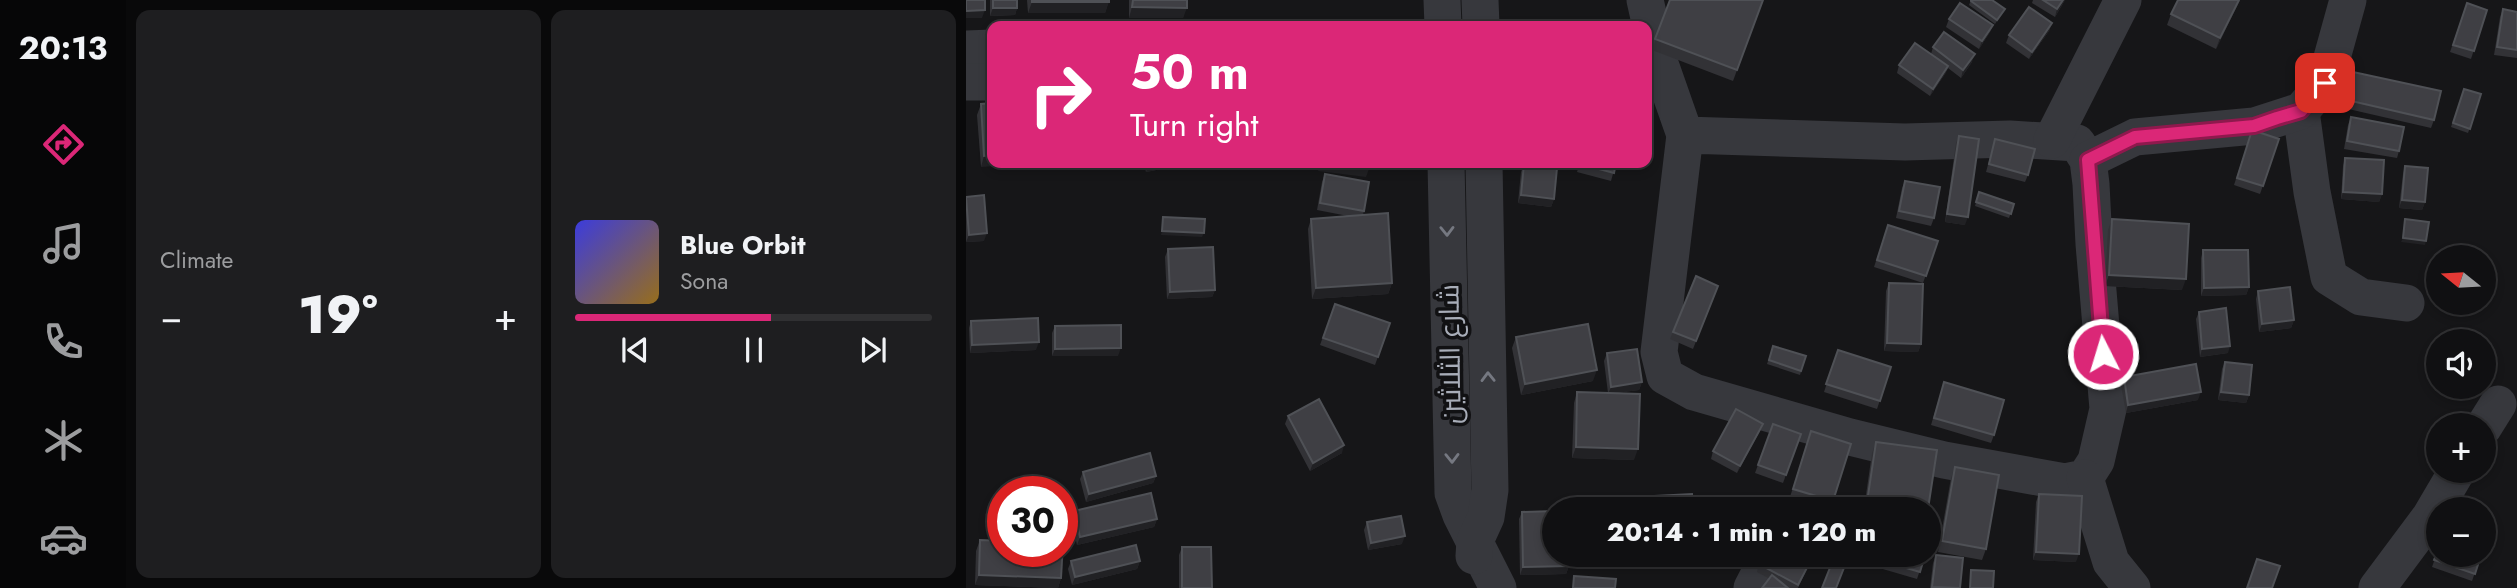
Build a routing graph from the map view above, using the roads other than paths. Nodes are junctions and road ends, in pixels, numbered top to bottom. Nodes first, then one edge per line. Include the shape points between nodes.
1 (1442, 0) edge
2 (1480, 0) edge
3 (1645, 0) edge
4 (2123, 0) edge
5 (2348, 0) edge
6 (1443, 21) edge
7 (1481, 21) edge
8 (1650, 21) edge
9 (1652, 31) edge
10 (987, 48) edge
11 (966, 49) edge
12 (966, 82) edge
13 (987, 82) edge
14 (2301, 111) junction
15 (1685, 135) junction
16 (2052, 140) junction
17 (2088, 160) junction
18 (1446, 168) edge
19 (1484, 168) edge
20 (2406, 303) dead end
21 (2085, 478) junction
22 (2451, 483) edge
23 (1475, 541) junction
24 (1763, 567) edge
25 (1471, 588) edge
26 (1498, 588) edge
27 (1752, 588) edge
28 (2132, 588) edge
29 (2377, 588) edge

1 - 6 street
2 - 7 street
3 - 8 street
4 - 16 street
5 - 14 street via 2325,83
9 - 15 street
10 - 11 street
12 - 13 street
14 - 17 street via 2254,126 2135,137
14 - 20 street via 2329,277 2361,297
15 - 16 street via 1905,142
15 - 21 street via 1659,352 1665,376 1694,392 1944,460 2065,482
16 - 17 street via 2077,143
17 - 21 street via 2108,409 2096,461
18 -> 23 street, شارع الثلاثين via 1453,493
23 -> 19 street, شارع الثلاثين via 1486,517 1490,490
21 - 28 street via 2111,562
22 - 29 street
23 - 25 street, شارع الثلاثين
23 - 26 street
24 - 27 street

